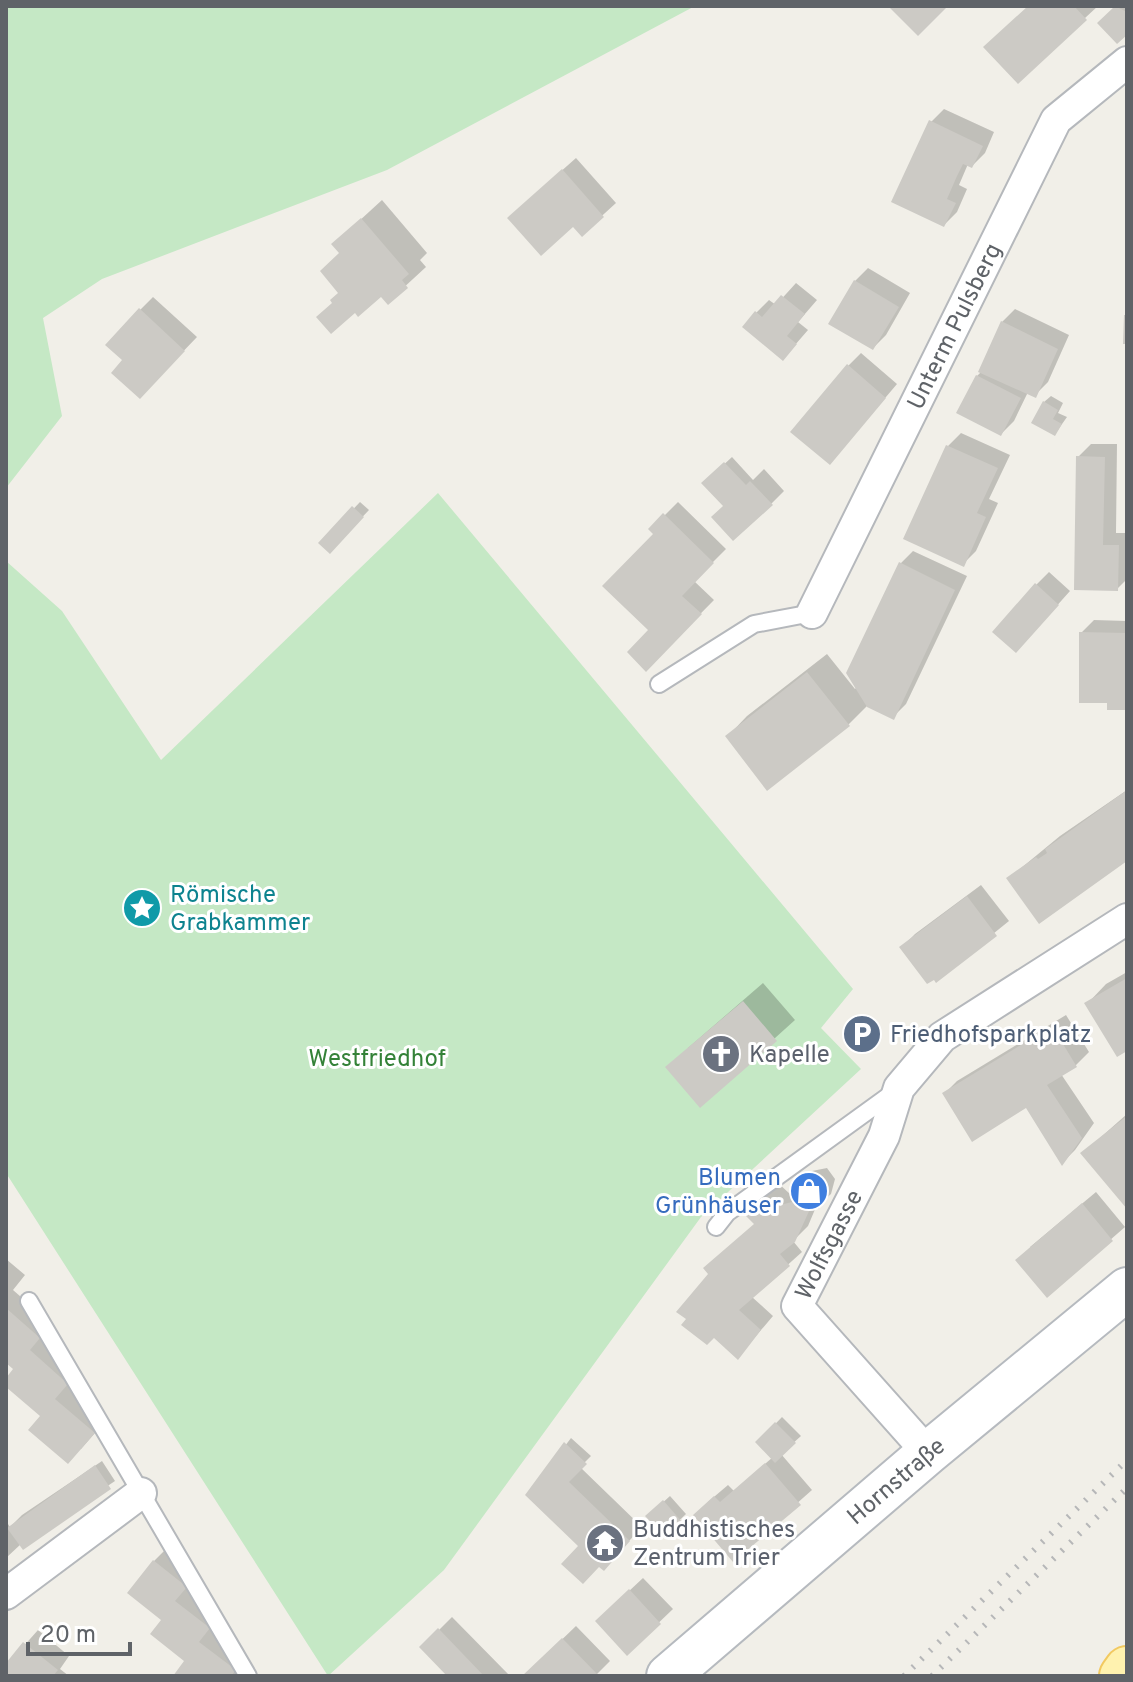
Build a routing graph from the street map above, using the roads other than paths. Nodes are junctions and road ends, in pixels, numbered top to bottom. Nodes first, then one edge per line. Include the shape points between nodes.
1 (1127, 62) edge
2 (812, 613) joint
3 (659, 684) dead end
4 (1127, 919) edge
5 (899, 1088) junction
6 (716, 1227) dead end
7 (1127, 1289) edge
8 (29, 1301) dead end
9 (928, 1453) junction
10 (141, 1493) junction
11 (6, 1594) edge
12 (1127, 1669) edge
13 (248, 1676) edge
14 (668, 1676) edge
15 (1122, 1676) edge

1 - 2 street, Unterm Pulsberg via 1056,120
2 - 3 lane via 754,624
4 - 5 street, Wolfsgasse via 942,1037
5 - 6 lane, Wolfsgasse via 727,1213
5 - 9 street, Wolfsgasse via 884,1136 797,1306
7 - 9 street, Hornstraße
8 - 10 lane
9 - 14 street, Hornstraße
10 - 11 street
10 - 13 lane
12 - 15 main road

